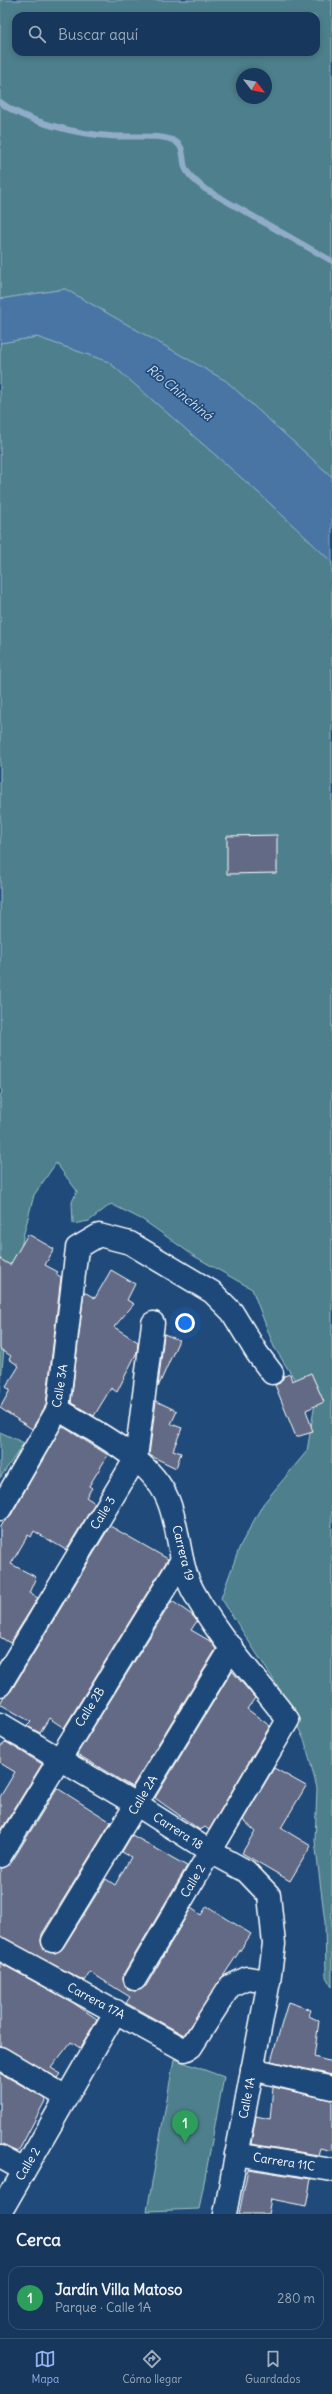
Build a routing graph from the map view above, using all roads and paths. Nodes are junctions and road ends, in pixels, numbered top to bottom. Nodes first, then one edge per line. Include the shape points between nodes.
1 (153, 1323) dead end
2 (272, 1372) dead end
3 (58, 1409) junction
4 (136, 1458) junction
5 (0, 1509) edge
6 (182, 1560) junction
7 (232, 1647) junction
8 (0, 1685) edge
9 (288, 1720) joint
10 (0, 1724) edge
11 (58, 1759) junction
12 (137, 1805) junction
13 (211, 1852) junction
14 (0, 1856) edge
15 (273, 1918) joint
16 (52, 1941) dead end
17 (0, 1949) edge
18 (135, 1979) dead end
19 (269, 1981) junction
20 (116, 2011) junction
21 (0, 2058) edge
22 (252, 2069) junction
23 (332, 2088) edge
24 (66, 2097) junction
25 (236, 2154) junction
26 (0, 2157) edge
27 (24, 2170) junction
28 (332, 2170) edge
29 (0, 2213) edge
30 (225, 2214) edge

1 - 4 street, Calle 3
2 - 3 street, Calle 3A via 232,1312 212,1292 130,1243 115,1237 99,1235 77,1248
3 - 4 street, Carrera 19
3 - 5 street, Calle 3A
4 - 6 street, Carrera 19 via 168,1499 177,1528
4 - 8 street, Calle 3
6 - 7 street, Carrera 19 via 192,1588 206,1615
6 - 11 street, Calle 2B
7 - 9 street, Carrera 19
7 - 12 street, Calle 2A
9 - 13 street, Calle 2
10 - 11 street, Carrera 18
11 - 12 street, Carrera 18
11 - 14 street, Calle 2B
12 - 13 street, Carrera 18
12 - 16 street, Calle 2A
13 - 15 street, Carrera 18 via 246,1871 269,1896
13 - 18 street, Calle 2
15 - 19 street, Calle 1A via 274,1944
17 - 20 street, Carrera 17A
19 - 20 street, Carrera 17A via 247,1978 230,1986 191,2047 185,2050
19 - 22 street, Calle 1A
20 - 24 street, Calle 2
21 - 24 street
22 - 23 street
22 - 25 street, Calle 1A
24 - 27 street, Calle 2
25 - 28 street, Carrera 11C
25 - 30 street, Calle 1A
26 - 27 street
27 - 29 street, Calle 2

